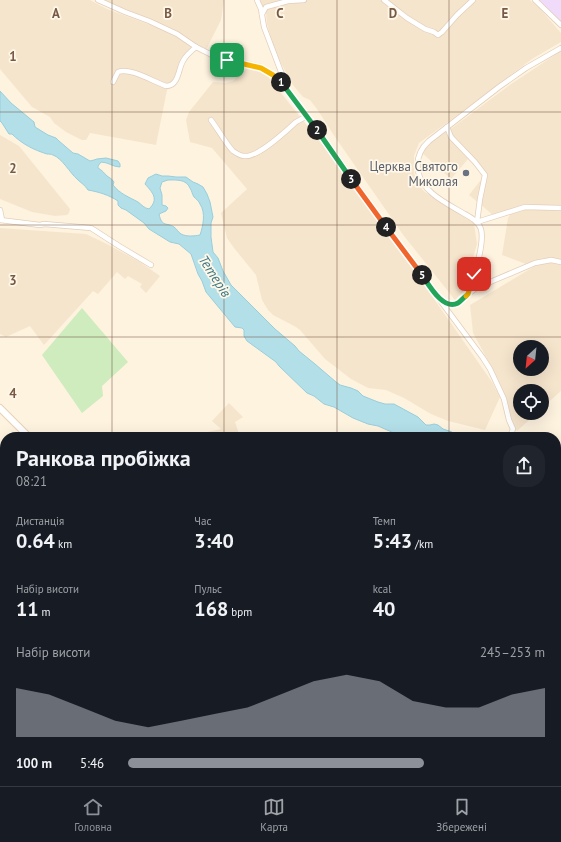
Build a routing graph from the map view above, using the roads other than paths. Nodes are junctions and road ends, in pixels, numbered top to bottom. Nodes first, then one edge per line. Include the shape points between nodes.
1 (98, 0) edge
2 (257, 0) edge
3 (304, 0) edge
4 (384, 0) edge
5 (473, 0) edge
6 (535, 0) edge
7 (262, 14) junction
8 (561, 25) edge
9 (196, 48) junction
10 (561, 48) edge
11 (113, 82) dead end
12 (288, 90) junction
13 (307, 116) junction
14 (211, 120) dead end
15 (447, 127) junction
16 (561, 208) edge
17 (0, 210) edge
18 (1, 220) edge
19 (477, 222) junction
20 (561, 262) edge
21 (151, 266) dead end
22 (474, 274) junction
23 (490, 282) junction
24 (468, 294) junction
25 (440, 299) junction
26 (0, 408) edge
27 (24, 432) edge
28 (511, 432) edge

1 - 9 street via 177,34
2 - 7 street
3 - 7 street via 266,7
4 - 5 street via 413,22 438,35
6 - 8 street
7 - 12 street via 264,27
9 - 11 street via 185,57 177,79 170,86 124,70 118,72
9 - 12 street via 227,60 261,68 273,75
10 - 15 street via 526,68
12 - 13 street
13 - 14 street via 262,150 244,156 230,147
13 - 25 street
15 - 19 street via 451,137 485,175
15 - 19 street via 423,147 417,167 419,176 437,197
16 - 19 street via 525,207
17 - 18 street
18 - 21 street via 91,228
19 - 22 street via 482,236
20 - 23 street via 551,260 535,263
22 - 23 street via 481,280
22 - 24 street
23 - 24 street
24 - 25 street via 453,304
25 - 28 street via 490,369 504,399
26 - 27 street

